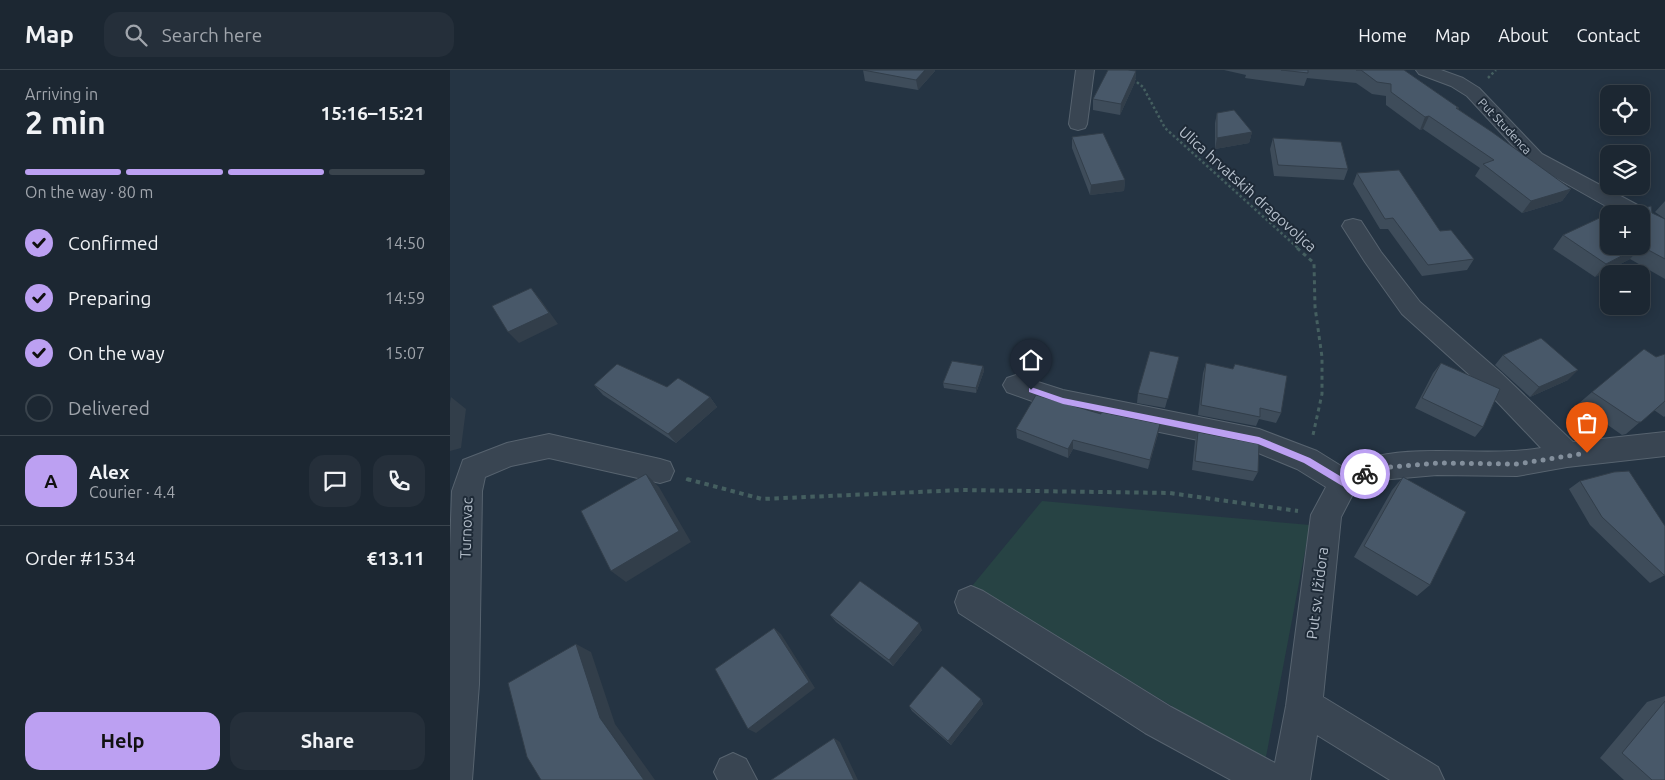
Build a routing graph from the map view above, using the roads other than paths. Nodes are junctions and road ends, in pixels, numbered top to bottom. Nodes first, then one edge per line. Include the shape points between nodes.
1 (1084, 70) edge
2 (1425, 70) edge
3 (1078, 124) dead end
4 (1621, 205) edge
5 (1353, 226) dead end
6 (1016, 385) dead end
7 (1665, 444) edge
8 (1567, 455) junction
9 (660, 472) road end
10 (1344, 483) junction
11 (971, 602) dead end
12 (1304, 706) junction
13 (453, 780) edge
14 (1269, 780) edge
15 (1290, 780) edge
16 (1425, 780) edge

1 - 3 street
2 - 4 street, Put Studenca via 1473,92 1535,158
5 - 8 street via 1411,308 1492,380
6 - 10 street via 1063,401 1259,441 1307,460
7 - 8 street
8 - 10 street via 1517,464 1438,463 1377,468
9 - 13 street, Turnovac via 549,446 507,455 473,469 467,491 462,684
10 - 12 street, Put sv. Ižidora via 1326,515
11 - 14 street via 1158,720
12 - 15 street, Put sv. Ižidora
12 - 16 street

